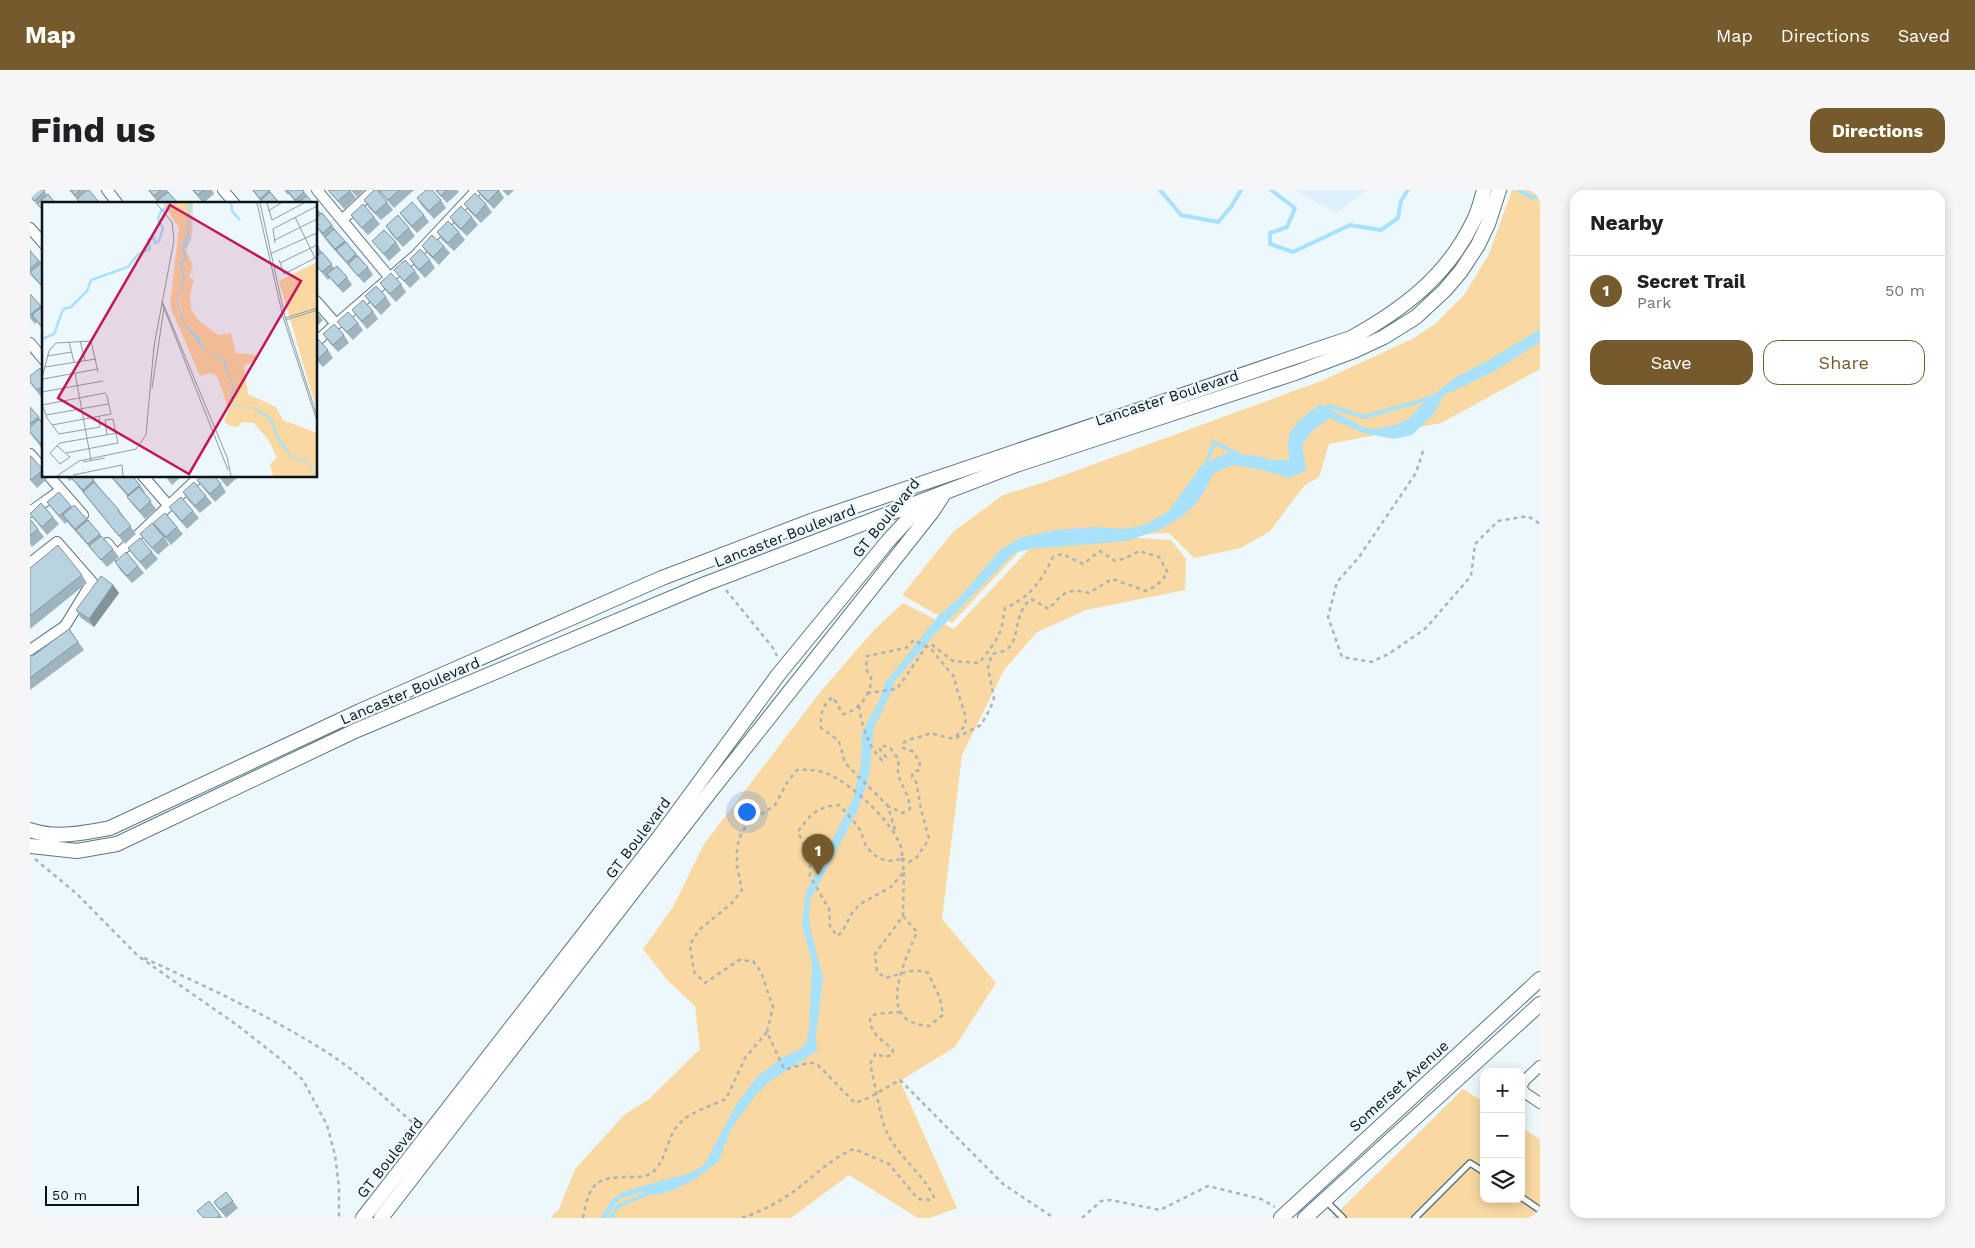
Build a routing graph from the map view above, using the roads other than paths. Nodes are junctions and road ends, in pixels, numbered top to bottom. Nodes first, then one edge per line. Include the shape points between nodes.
1 (107, 190) edge
2 (223, 190) edge
3 (317, 190) edge
4 (374, 190) edge
5 (474, 190) edge
6 (1484, 190) edge
7 (1499, 190) edge
8 (116, 202) edge
9 (233, 202) edge
10 (342, 220) junction
11 (30, 228) edge
12 (42, 242) edge
13 (390, 278) junction
14 (318, 303) edge
15 (336, 324) junction
16 (319, 339) edge
17 (30, 344) edge
18 (42, 358) edge
19 (30, 454) edge
20 (42, 468) edge
21 (954, 472) junction
22 (52, 478) edge
23 (145, 478) edge
24 (198, 478) edge
25 (938, 478) junction
26 (61, 490) junction
27 (945, 491) junction
28 (925, 500) junction
29 (168, 506) junction
30 (30, 512) edge
31 (30, 563) edge
32 (30, 650) edge
33 (30, 830) edge
34 (30, 846) edge
35 (1540, 979) edge
36 (1540, 1004) edge
37 (1540, 1066) edge
38 (1525, 1080) edge
39 (1525, 1093) edge
40 (1540, 1103) edge
41 (1480, 1169) edge
42 (1313, 1188) junction
43 (1325, 1200) junction
44 (1525, 1200) edge
45 (1540, 1210) edge
46 (1283, 1216) edge
47 (363, 1218) edge
48 (381, 1218) edge
49 (1305, 1218) edge
50 (1343, 1218) edge
51 (1415, 1218) edge

1 - 8 street
2 - 9 street
3 - 10 street
4 - 10 street
5 - 13 street via 423,248
6 - 21 main road, Lancaster Boulevard via 1475,218 1434,278 1405,305 1351,338
7 - 27 main road, Lancaster Boulevard via 1488,224 1461,271 1416,317 1384,337 1295,373
10 - 13 street
11 - 12 street
13 - 15 street
14 - 15 street
15 - 16 street
17 - 18 street
19 - 20 street
21 - 25 main road, Lancaster Boulevard
21 - 27 main road, GT Boulevard
22 - 26 street
23 - 29 street
24 - 29 street
25 - 28 main road, GT Boulevard
25 - 33 main road, Lancaster Boulevard via 811,521 662,578 360,711 110,828 74,835
26 - 29 street via 117,555
26 - 30 street
27 - 28 main road, Lancaster Boulevard
27 - 48 main road, GT Boulevard via 932,512 710,792
28 - 34 main road, Lancaster Boulevard via 705,584 357,730 117,844 76,851
28 - 47 main road, GT Boulevard via 778,675 660,836
31 - 32 street via 57,542 92,582 65,626
35 - 42 main road, Somerset Avenue
36 - 43 main road
37 - 38 street
39 - 40 street
41 - 51 lane via 1470,1162
42 - 43 main road
42 - 46 main road, Somerset Avenue
43 - 49 main road
43 - 50 lane
44 - 45 lane

